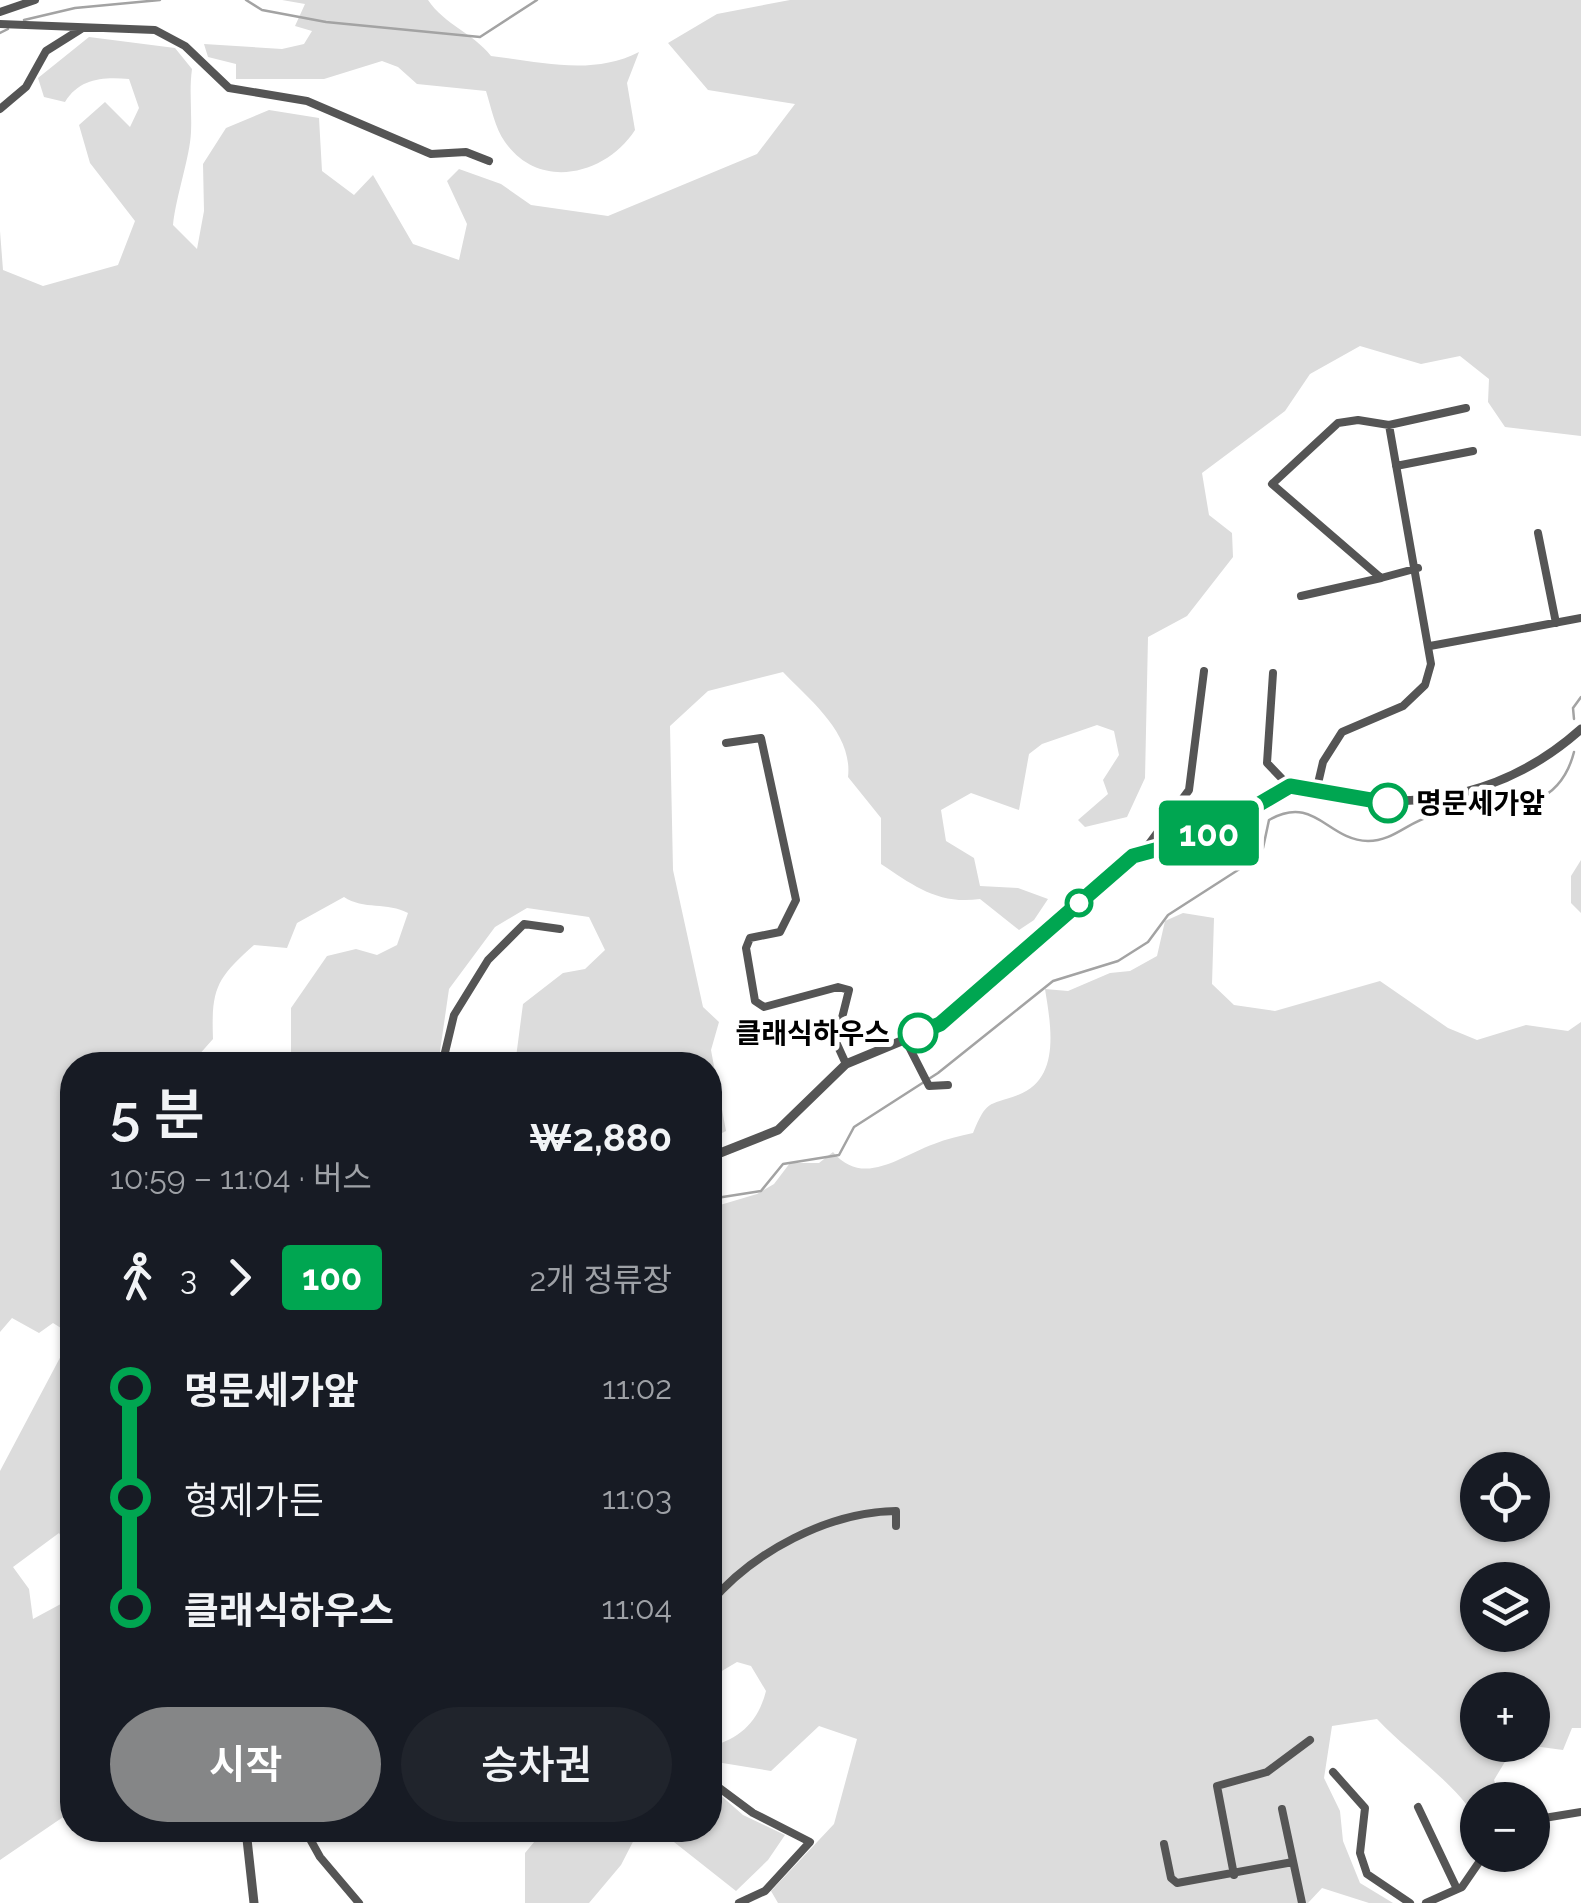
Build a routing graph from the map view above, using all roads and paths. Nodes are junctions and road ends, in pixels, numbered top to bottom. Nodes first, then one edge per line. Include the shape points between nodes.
1 (35, 0) edge
2 (0, 12) edge
3 (0, 24) edge
4 (81, 29) junction
5 (0, 109) edge
6 (489, 160) dead end
7 (1466, 408) dead end
8 (1389, 424) junction
9 (1473, 451) dead end
10 (1396, 466) junction
11 (1538, 533) dead end
12 (1418, 568) junction
13 (1381, 578) junction
14 (1301, 596) dead end
15 (1581, 618) edge
16 (1556, 622) junction
17 (1430, 646) junction
18 (1204, 671) dead end
19 (1273, 672) dead end
20 (1581, 729) edge
21 (726, 743) dead end
22 (1290, 786) junction
23 (1316, 792) junction
24 (1143, 852) junction
25 (560, 929) dead end
26 (904, 1039) junction
27 (445, 1052) edge
28 (846, 1064) junction
29 (948, 1085) dead end
30 (722, 1152) edge
31 (896, 1526) dead end
32 (722, 1589) edge
33 (1310, 1740) dead end
34 (1333, 1772) dead end
35 (722, 1791) edge
36 (1418, 1807) dead end
37 (1282, 1809) dead end
38 (1581, 1812) edge
39 (1550, 1817) edge
40 (247, 1842) edge
41 (311, 1842) edge
42 (1164, 1844) dead end
43 (1293, 1862) junction
44 (1470, 1872) edge
45 (1234, 1875) junction
46 (1457, 1889) junction
47 (254, 1903) edge
48 (358, 1903) edge
49 (740, 1903) edge
50 (1302, 1903) edge
51 (1410, 1903) edge
52 (1426, 1903) edge

1 - 2 street
3 - 4 street
4 - 5 street via 46,51 26,86
4 - 6 street via 155,30 193,52 229,88 307,102 431,154 466,152
7 - 8 street
8 - 10 street
8 - 13 street via 1338,423 1272,484
9 - 10 street
10 - 12 street
11 - 16 street
12 - 13 street
12 - 17 street
13 - 14 street
15 - 16 street
16 - 17 street
17 - 23 street via 1426,685 1403,706 1342,732 1322,762
18 - 24 street via 1189,790
19 - 22 street via 1267,763
20 - 23 street via 1513,774 1428,802
21 - 28 street via 761,738 796,900 780,932 750,938 755,1001 764,1007 848,990 836,1042
22 - 23 street
22 - 24 street via 1203,837
24 - 26 street via 940,1024
25 - 27 street via 524,924 488,960 454,1015
26 - 28 street
26 - 29 street via 929,1086
28 - 30 street via 778,1130
31 - 32 street via 896,1511 825,1522 736,1572
33 - 45 street via 1267,1772 1217,1786
34 - 51 street via 1365,1808 1360,1853 1367,1874
35 - 49 street via 810,1842 765,1891
36 - 46 street
37 - 43 street
38 - 39 street
40 - 47 street
41 - 48 street
42 - 45 street via 1173,1882
43 - 45 street
43 - 50 street
44 - 46 street
46 - 52 street

